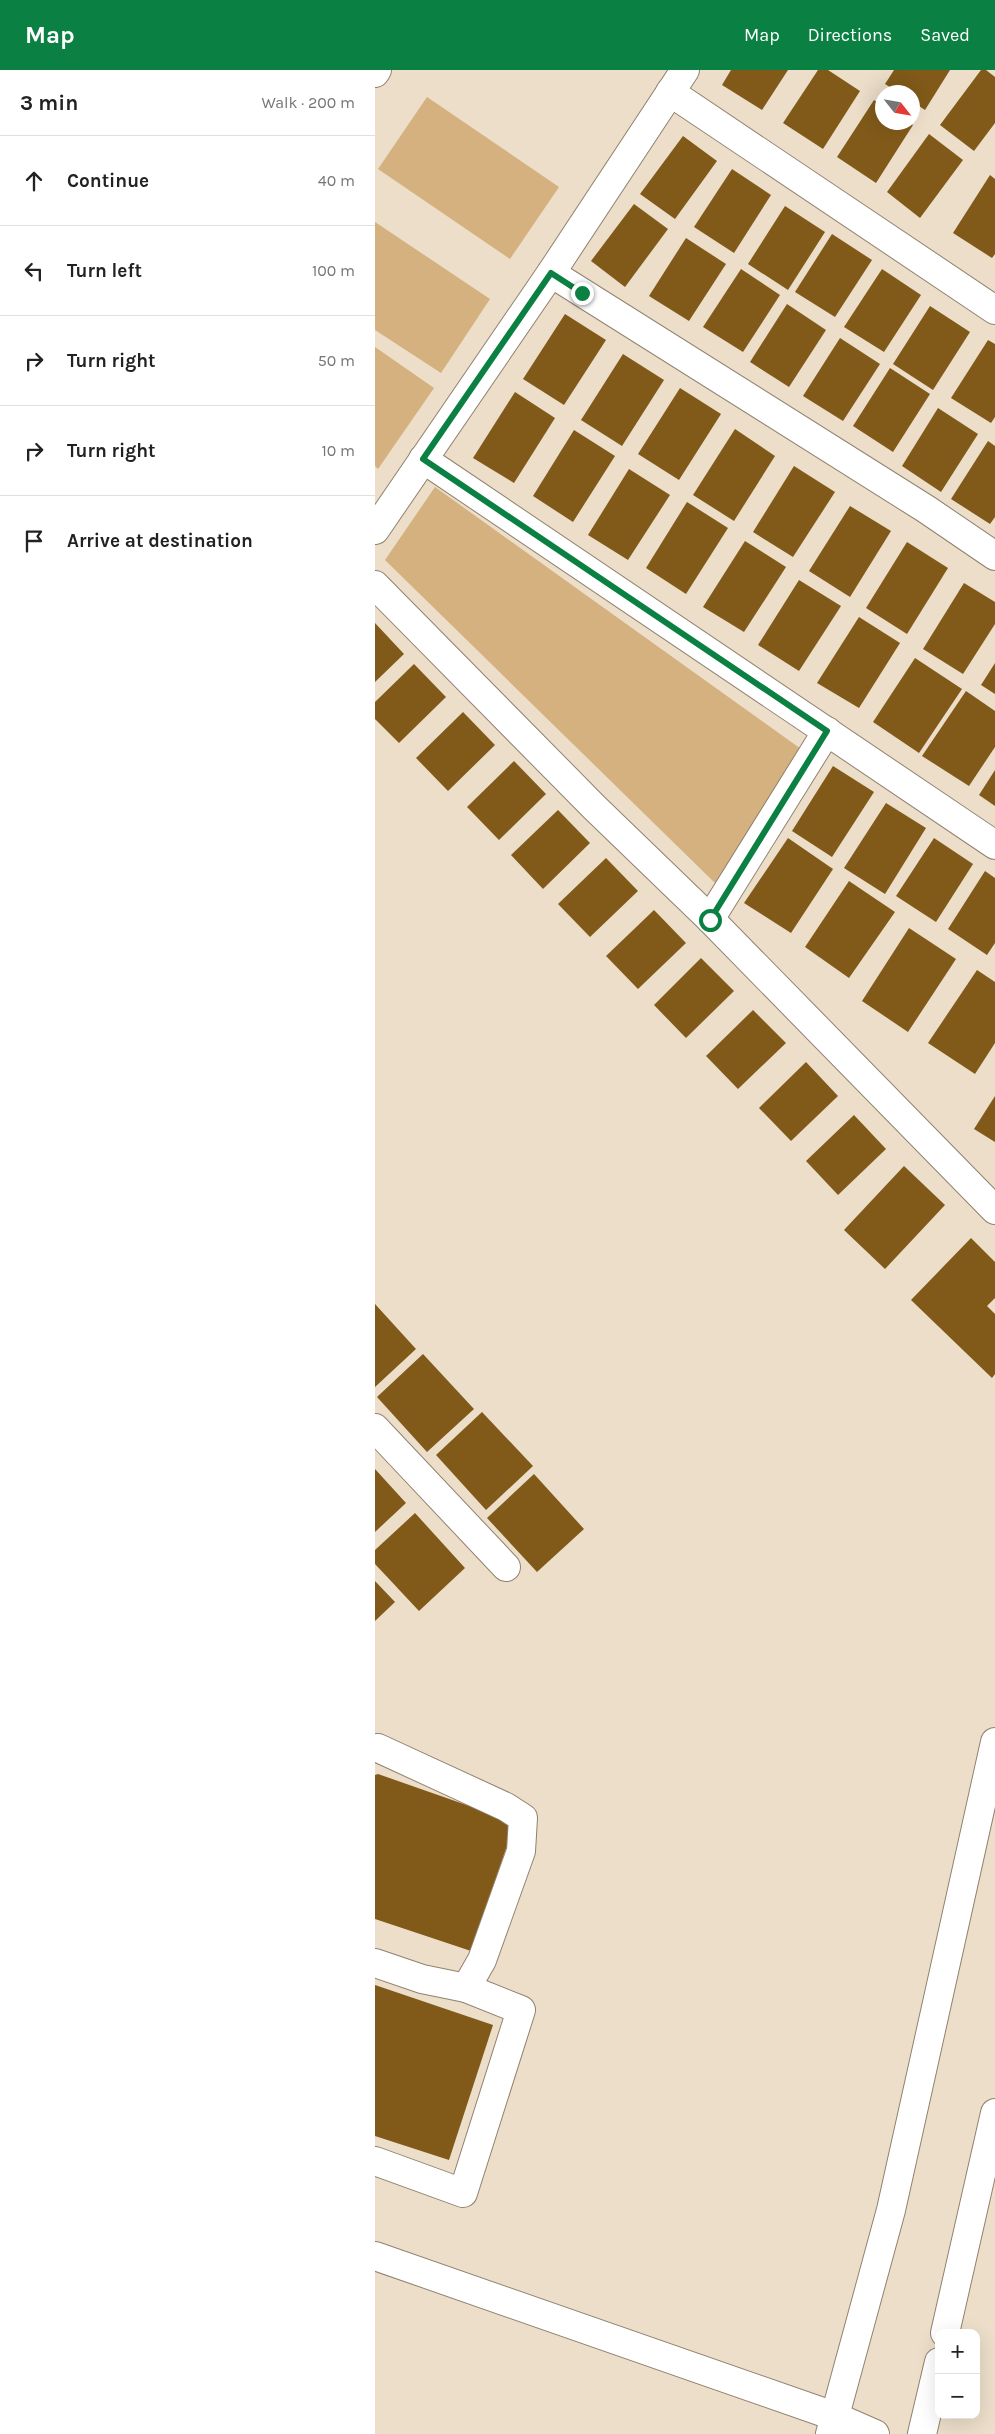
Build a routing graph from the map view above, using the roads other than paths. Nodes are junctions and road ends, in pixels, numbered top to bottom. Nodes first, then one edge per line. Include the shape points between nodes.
1 (377, 70) edge
2 (375, 73) edge
3 (678, 81) edge
4 (551, 273) junction
5 (995, 310) edge
6 (423, 459) junction
7 (375, 530) edge
8 (995, 556) edge
9 (375, 585) edge
10 (827, 731) junction
11 (995, 845) edge
12 (710, 920) junction
13 (995, 1210) edge
14 (375, 1428) edge
15 (506, 1567) dead end
16 (995, 1742) edge
17 (378, 1748) dead end
18 (375, 1963) edge
19 (467, 1988) junction
20 (995, 2113) edge
21 (375, 2161) edge
22 (375, 2256) edge
23 (946, 2329) edge
24 (936, 2374) edge
25 (832, 2425) edge
26 (875, 2434) edge
27 (923, 2434) edge

1 - 2 street
3 - 4 street
3 - 5 street
4 - 6 street
4 - 8 street via 926,509
6 - 7 street
6 - 10 street
9 - 12 street
10 - 11 street
10 - 12 street
12 - 13 street
14 - 15 street
16 - 25 street via 891,2210
17 - 19 street via 506,1807 523,1818 521,1851 482,1960
18 - 19 street via 422,1979
19 - 21 street via 521,2010 463,2192
20 - 23 street
22 - 25 street
24 - 27 street
25 - 26 street

